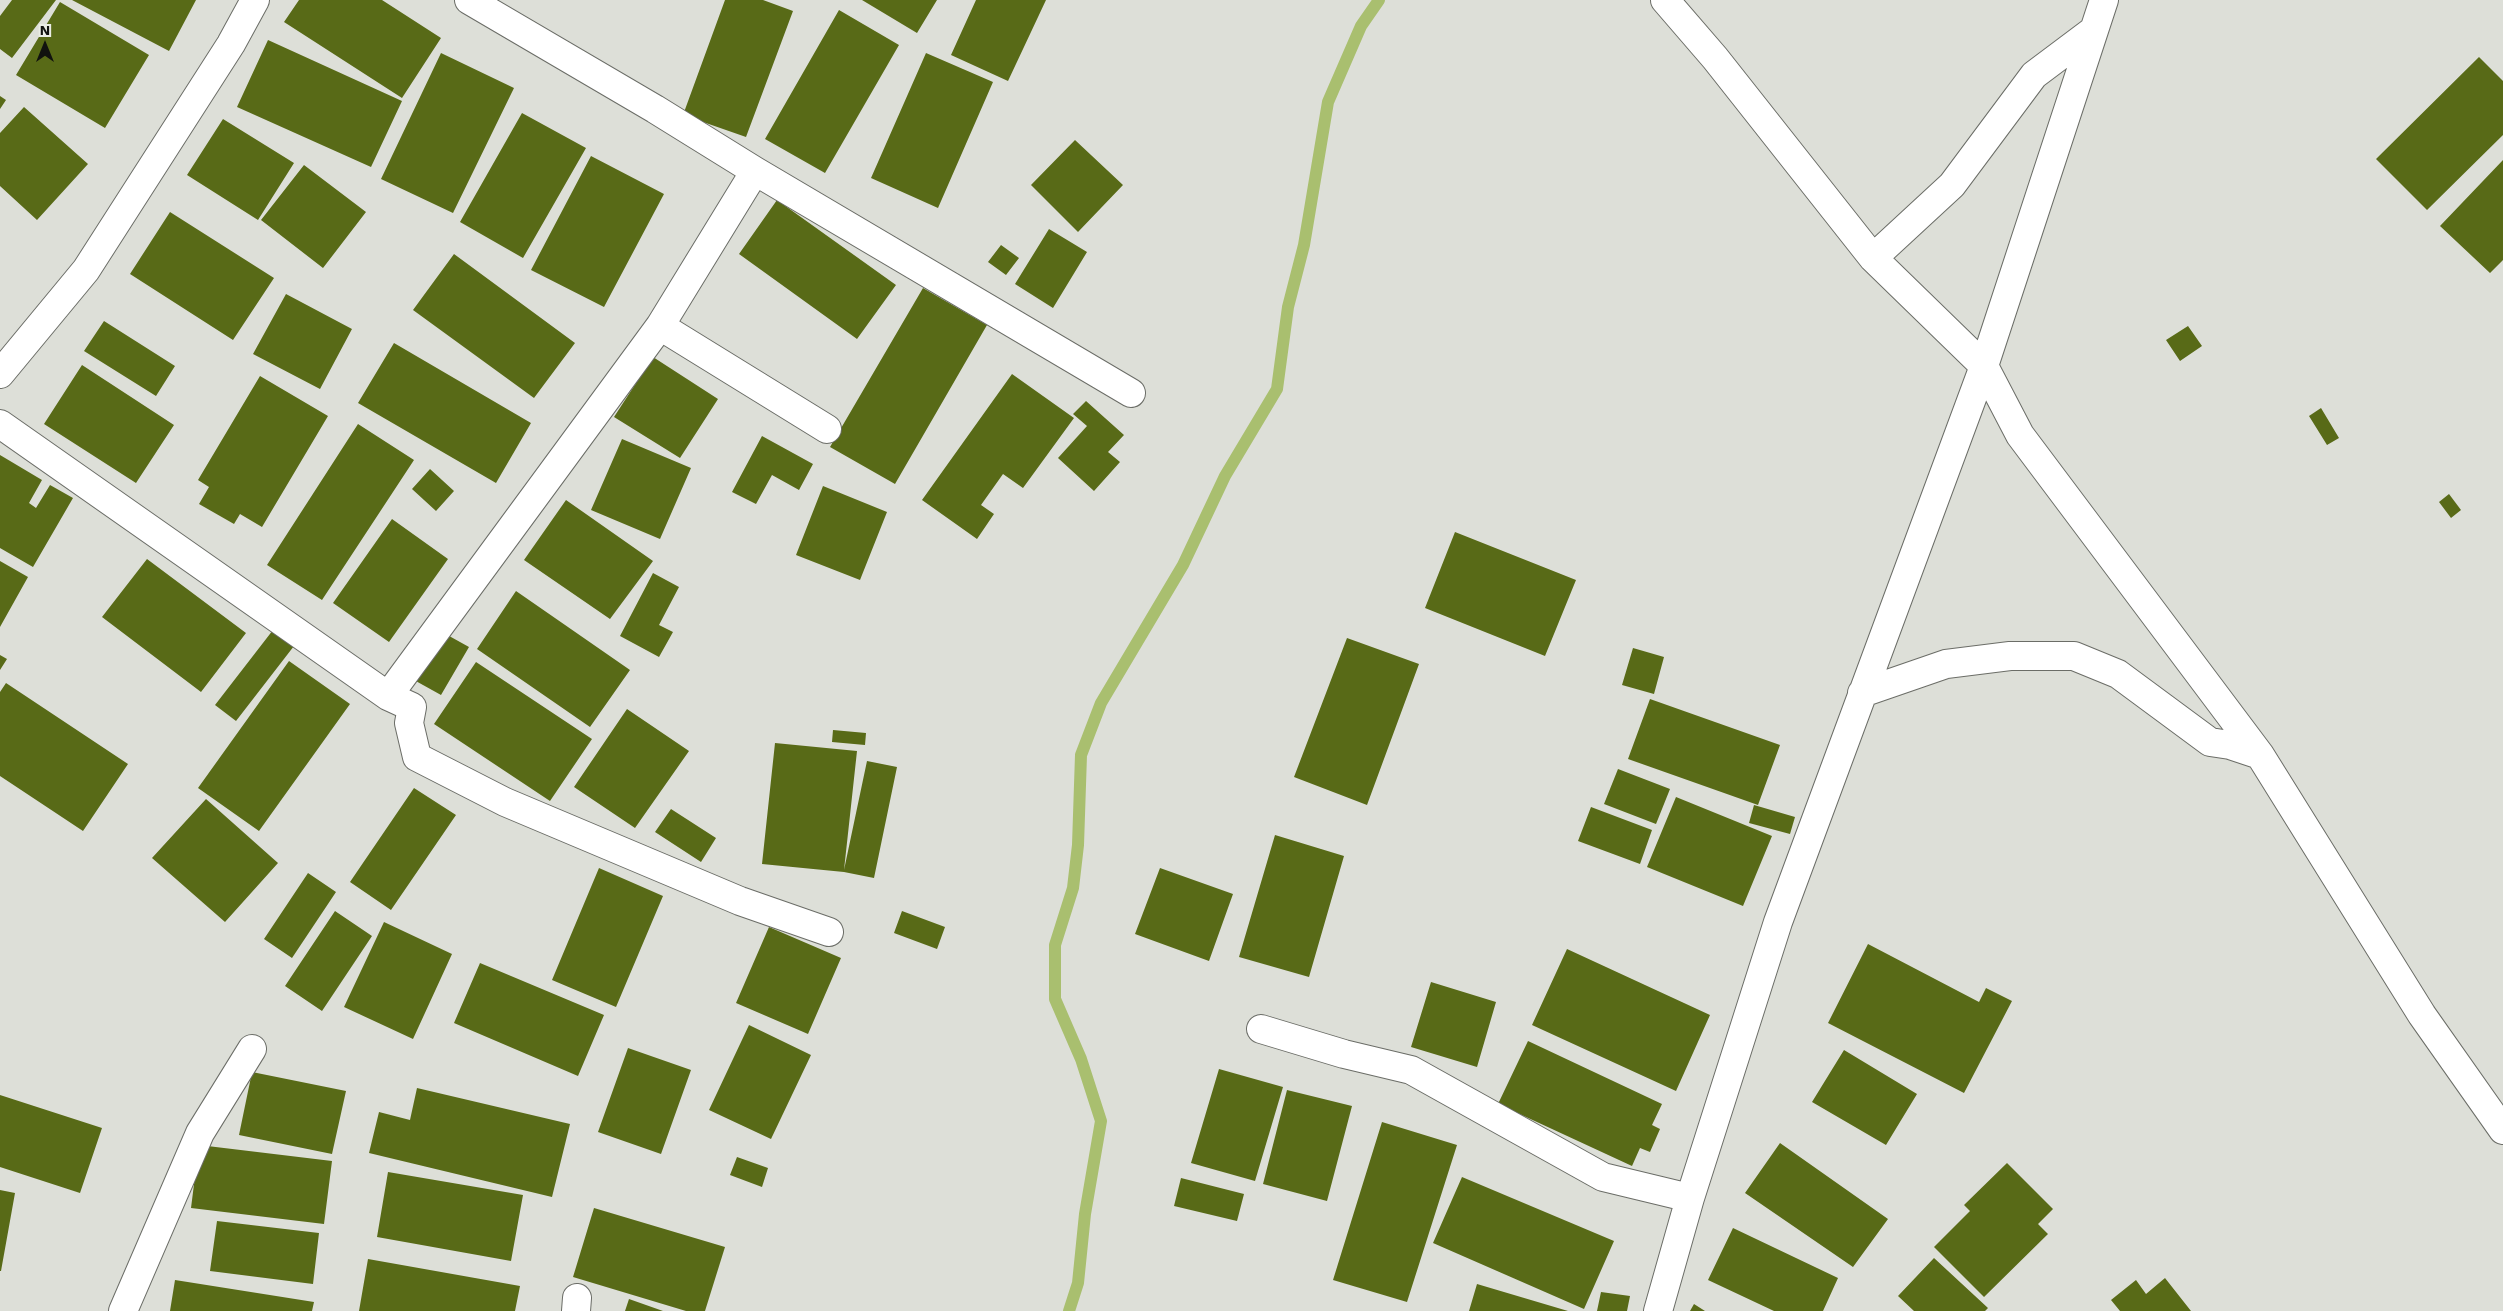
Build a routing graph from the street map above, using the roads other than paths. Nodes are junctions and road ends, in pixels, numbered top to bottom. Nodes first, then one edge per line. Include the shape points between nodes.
1 (255, 0) edge
2 (469, 0) edge
3 (1664, 0) edge
4 (2104, 0) edge
5 (2094, 30) junction
6 (754, 171) junction
7 (1873, 258) junction
8 (660, 326) junction
9 (1984, 366) junction
10 (0, 374) edge
11 (1131, 393) dead end
12 (0, 424) edge
13 (827, 429) dead end
14 (1862, 693) junction
15 (388, 696) junction
16 (2260, 755) junction
17 (829, 932) dead end
18 (1261, 1029) dead end
19 (252, 1049) dead end
20 (2503, 1130) edge
21 (1690, 1198) junction
22 (123, 1311) edge
23 (1658, 1311) edge

1 - 10 street via 231,44 86,270
2 - 6 street
3 - 7 street via 1715,58
4 - 5 street
5 - 7 street via 2034,75 1952,186
5 - 9 street
6 - 8 street
6 - 11 street
7 - 9 street
8 - 13 street
8 - 15 street
9 - 14 street
9 - 16 street via 2020,435
12 - 15 street
14 - 16 street via 1946,664 2010,656 2074,656 2118,674 2210,742 2230,744
14 - 21 street via 1778,922
15 - 17 street via 412,707 409,723 417,757 505,802 740,901
16 - 20 street via 2422,1015
18 - 21 street via 1412,1070 1603,1176
19 - 22 street via 200,1133
21 - 23 street

